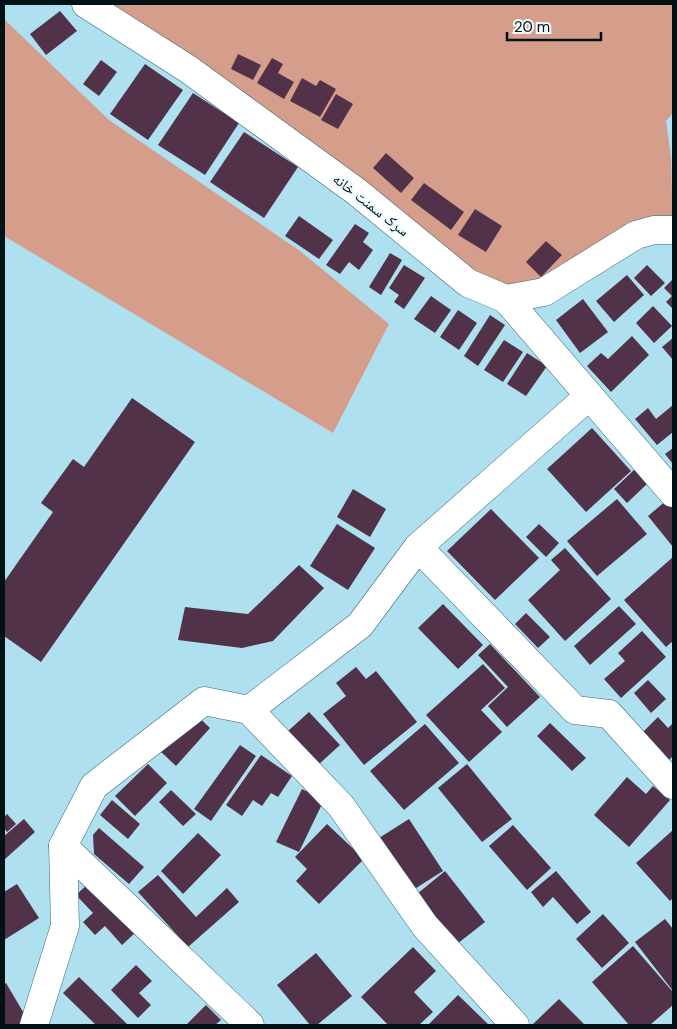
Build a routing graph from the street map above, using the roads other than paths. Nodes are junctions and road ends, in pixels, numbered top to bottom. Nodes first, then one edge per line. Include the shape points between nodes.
1 (86, 4) edge
2 (673, 230) edge
3 (506, 299) junction
4 (589, 396) junction
5 (673, 493) edge
6 (418, 547) junction
7 (249, 710) junction
8 (673, 785) edge
9 (63, 846) junction
10 (34, 1025) edge
11 (250, 1025) edge
12 (515, 1025) edge

1 - 3 street, سرک سمنت خانه via 204,80 357,192 468,283
2 - 3 street via 654,230 636,235 544,292
3 - 4 street
4 - 5 street
4 - 6 street
6 - 7 street via 360,625
6 - 8 street via 575,710 609,714
7 - 9 street via 204,701 94,786
7 - 12 street via 341,806 425,926
9 - 10 street via 65,926
9 - 11 street

